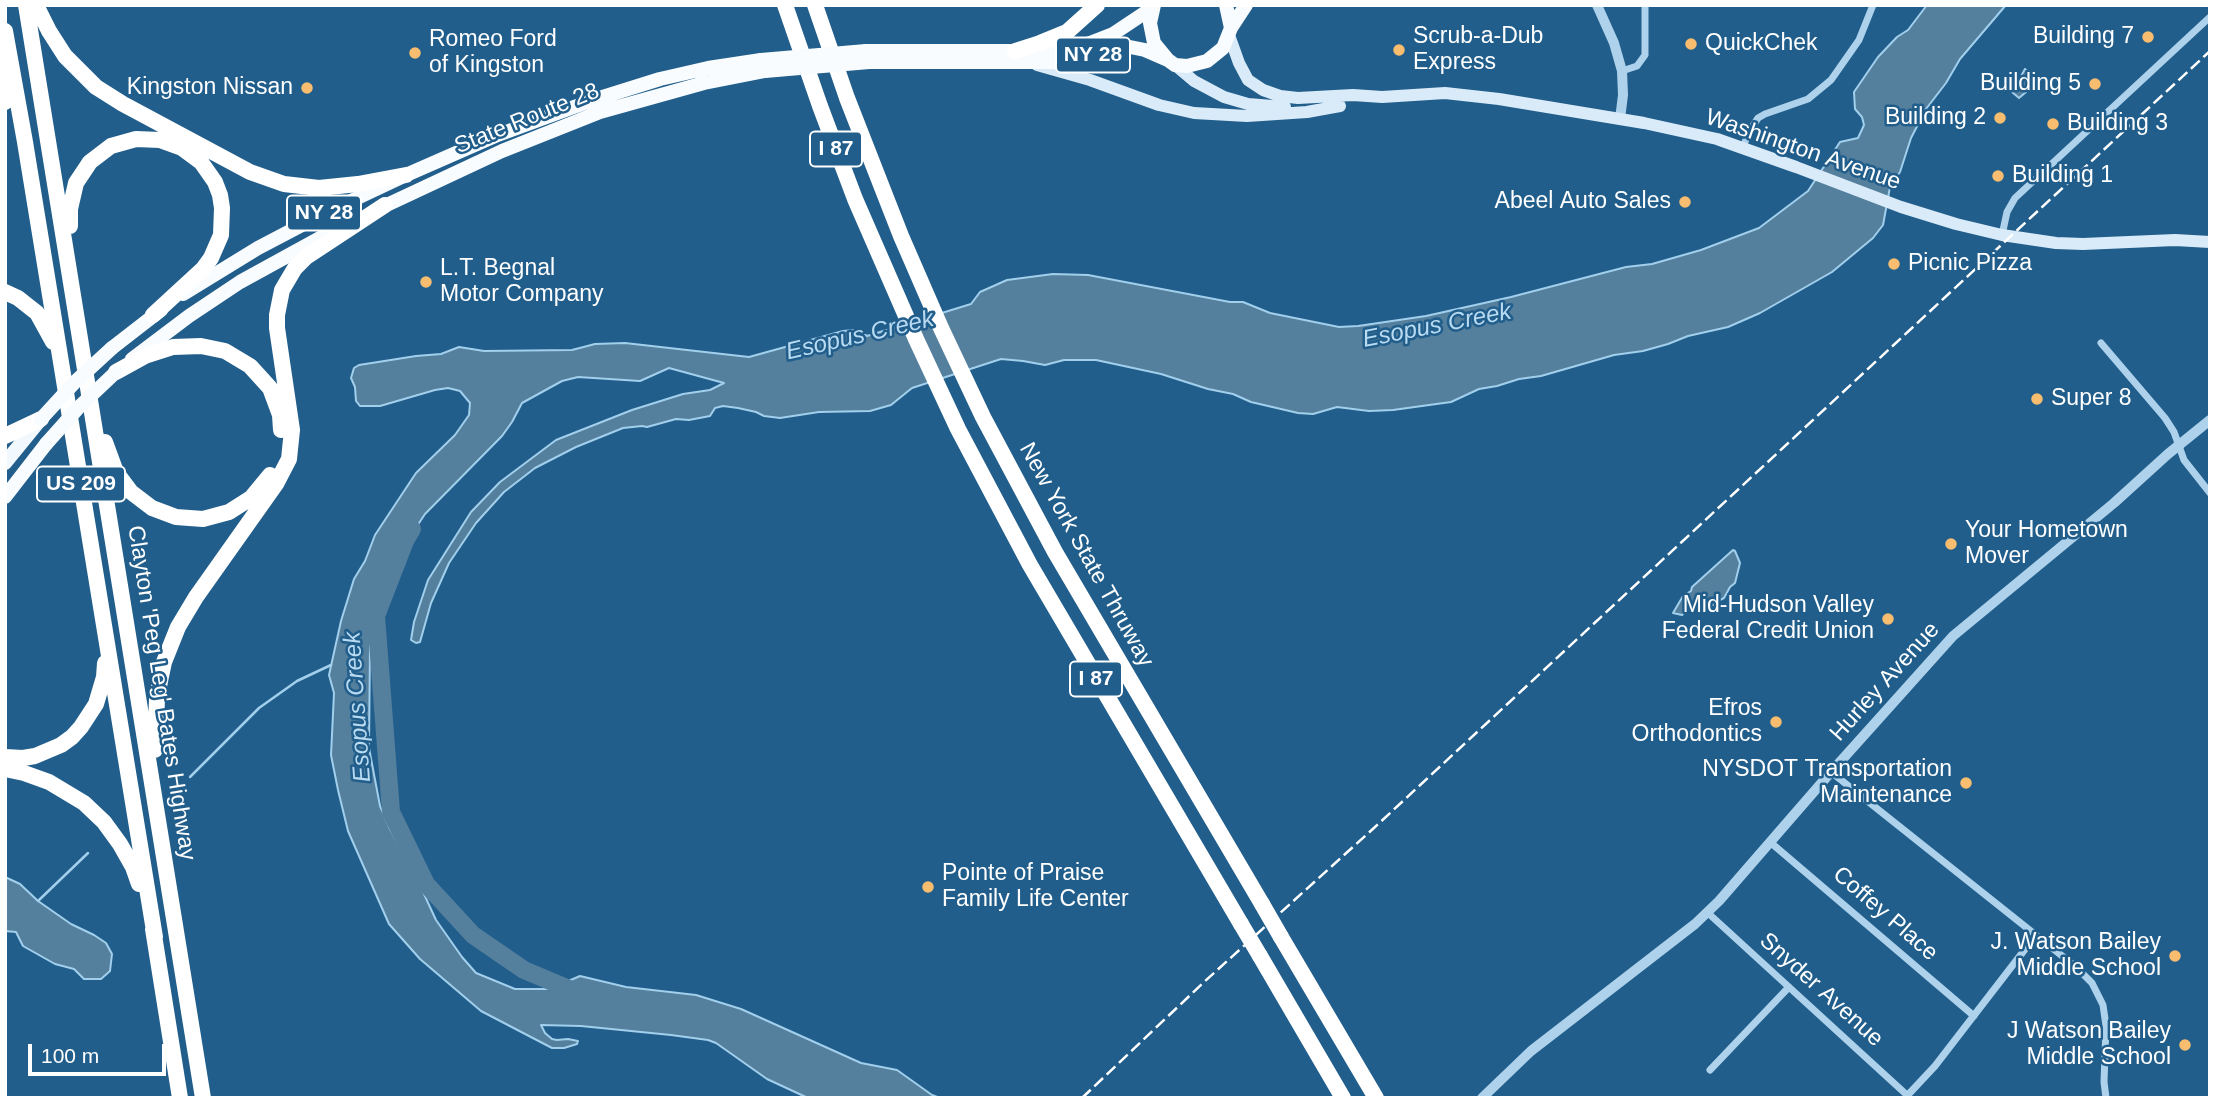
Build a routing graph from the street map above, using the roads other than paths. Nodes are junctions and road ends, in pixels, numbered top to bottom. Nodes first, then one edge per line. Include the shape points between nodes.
1 (26, 5) edge
2 (36, 5) edge
3 (785, 5) edge
4 (814, 5) edge
5 (1097, 5) edge
6 (1226, 5) edge
7 (1246, 5) edge
8 (1597, 5) edge
9 (1645, 5) edge
10 (1873, 5) edge
11 (1153, 7) edge
12 (2210, 17) edge
13 (1230, 31) junction
14 (6, 34) edge
15 (1021, 57) junction
16 (1172, 62) junction
17 (763, 65) junction
18 (1622, 71) junction
19 (1382, 97) junction
20 (5, 102) edge
21 (1340, 106) junction
22 (1620, 119) junction
23 (1743, 148) junction
24 (406, 174) junction
25 (385, 205) junction
26 (2002, 235) junction
27 (2210, 242) edge
28 (5, 292) edge
29 (74, 295) junction
30 (153, 315) junction
31 (2101, 343) dead end
32 (116, 372) junction
33 (64, 377) junction
34 (92, 408) junction
35 (41, 419) junction
36 (2210, 420) edge
37 (5, 436) edge
38 (2179, 446) junction
39 (5, 463) edge
40 (2210, 493) edge
41 (5, 497) edge
42 (100, 601) junction
43 (5, 757) edge
44 (5, 769) edge
45 (1831, 772) junction
46 (154, 795) junction
47 (1770, 842) junction
48 (1708, 913) junction
49 (2036, 935) junction
50 (155, 937) junction
51 (1789, 987) junction
52 (1974, 1016) junction
53 (1710, 1070) dead end
54 (1907, 1097) edge
55 (180, 1098) edge
56 (203, 1098) edge
57 (1343, 1098) edge
58 (1376, 1098) edge
59 (1482, 1098) edge
60 (2106, 1098) edge

1 - 29 highway, Clayton 'Peg Leg' Bates Highway / US 209
2 - 24 highway via 65,55 96,87 250,172 284,184 319,188
3 - 57 highway, I 87, bridge via 837,152 958,429 1030,565
4 - 58 highway, New York State Thruway / I 87, bridge via 919,279 984,417 1055,552
5 - 15 highway via 1067,32
6 - 13 highway
7 - 13 highway
8 - 18 street
9 - 18 street via 1645,55 1637,66
10 - 23 street via 1859,40 1831,80 1808,99 1758,118
11 - 15 highway, State Route 28 / NY 28 via 1113,34 1090,43
11 - 16 highway via 1151,37
12 - 26 street via 2015,198
13 - 16 highway via 1219,53 1207,61 1187,66
13 - 19 main road, Washington Avenue via 1243,72 1263,90 1289,98
14 - 20 highway
14 - 33 highway, Clayton 'Peg Leg' Bates Highway / US 209
15 - 16 highway, State Route 28 / NY 28 via 1073,60 1129,47
15 - 17 highway, State Route 28 / NY 28, bridge via 868,56
15 - 21 main road via 1194,113 1247,116
16 - 21 main road, Washington Avenue via 1203,88 1236,101 1278,107
17 - 24 highway, State Route 28 / NY 28 via 682,73 593,100
17 - 25 highway, State Route 28 / NY 28 via 600,112 502,150
18 - 22 street
19 - 21 main road, Washington Avenue
19 - 22 main road, Washington Avenue via 1474,95
22 - 23 main road, Washington Avenue
23 - 26 main road, Washington Avenue via 1901,207
24 - 30 highway, State Route 28 / NY 28 via 258,248
25 - 32 highway, State Route 28 / NY 28 via 240,282 165,332
25 - 46 highway via 306,257 282,290 277,328 292,430 289,459 196,597 171,643 157,699
26 - 27 main road, Washington Avenue via 2070,244
28 - 33 highway via 43,321
29 - 30 highway via 70,209 82,172 111,146 136,139 160,140 182,148 208,170 220,195 223,222 211,258
29 - 34 highway, Clayton 'Peg Leg' Bates Highway / US 209
30 - 35 highway, State Route 28 / NY 28, bridge via 75,382
31 - 38 street via 2165,418
32 - 34 highway via 159,351 187,346 225,351 244,362 270,388 280,415 281,444 268,479 251,498 229,512 190,519 164,514 141,501 123,483
32 - 41 highway, State Route 28 / NY 28, bridge via 46,444
33 - 42 highway, Clayton 'Peg Leg' Bates Highway / US 209
34 - 46 highway, Clayton 'Peg Leg' Bates Highway / US 209
35 - 37 highway
35 - 39 main road, State Route 28 / NY 28
36 - 38 street, Hurley Avenue
38 - 40 street via 2184,460
38 - 45 street, Hurley Avenue via 1953,636
42 - 43 highway via 104,677 89,716 72,737 48,752
42 - 50 highway, Clayton 'Peg Leg' Bates Highway / US 209
44 - 50 highway via 62,788 104,822 133,867
45 - 47 street, Hurley Avenue
45 - 49 street
46 - 56 highway, Clayton 'Peg Leg' Bates Highway / US 209
47 - 48 street, Hurley Avenue
47 - 52 street, Coffey Place
48 - 51 street, Snyder Avenue
48 - 59 street, Hurley Avenue via 1531,1051
49 - 52 street
49 - 60 street via 2076,967 2103,1005
50 - 55 highway, US 209
51 - 53 street
51 - 54 street, Snyder Avenue
52 - 54 street

